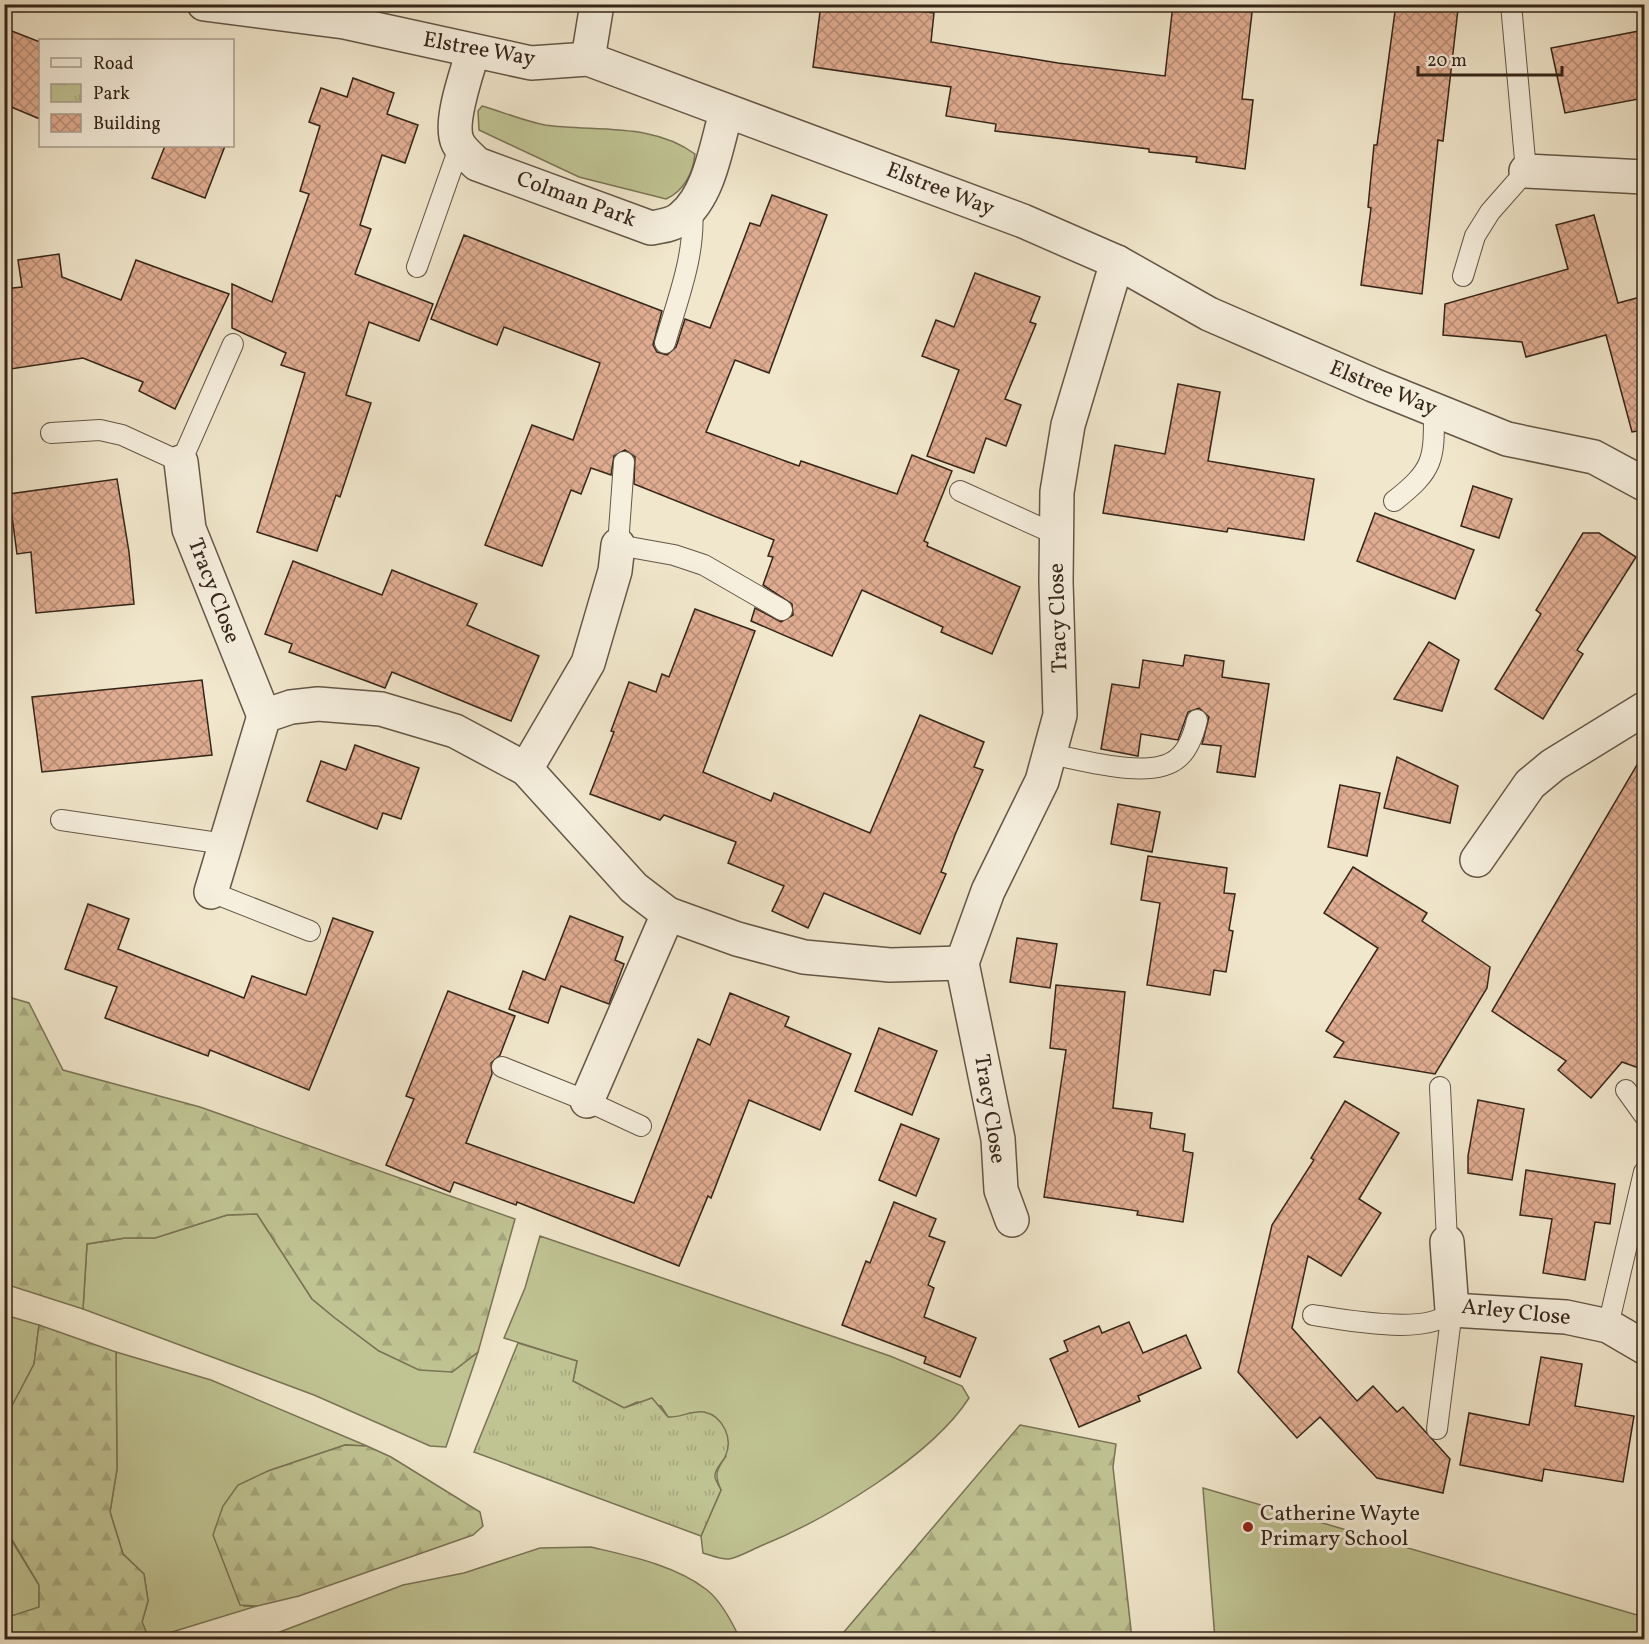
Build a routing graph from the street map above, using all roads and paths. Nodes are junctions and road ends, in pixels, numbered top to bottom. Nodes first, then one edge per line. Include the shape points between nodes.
1 (204, 4) edge
2 (597, 4) edge
3 (1511, 4) edge
4 (473, 51) junction
5 (588, 59) junction
6 (726, 113) junction
7 (460, 145) junction
8 (1526, 171) junction
9 (1644, 177) edge
10 (692, 207) junction
11 (1117, 262) junction
12 (417, 267) dead end
13 (1463, 276) dead end
14 (665, 343) dead end
15 (233, 344) dead end
16 (1434, 410) junction
17 (51, 433) dead end
18 (181, 462) junction
19 (624, 462) dead end
20 (1644, 484) edge
21 (960, 491) dead end
22 (1394, 501) dead end
23 (1057, 535) junction
24 (618, 545) junction
25 (782, 610) dead end
26 (1644, 709) edge
27 (264, 716) junction
28 (1197, 720) dead end
29 (1050, 754) junction
30 (526, 769) junction
31 (61, 820) dead end
32 (225, 844) junction
33 (1477, 860) dead end
34 (212, 892) joint
35 (668, 914) junction
36 (310, 931) dead end
37 (962, 963) junction
38 (502, 1067) dead end
39 (1440, 1087) dead end
40 (1626, 1090) dead end
41 (587, 1101) junction
42 (1644, 1115) edge
43 (641, 1126) dead end
44 (1644, 1172) edge
45 (1012, 1220) dead end
46 (1447, 1242) joint
47 (1452, 1310) junction
48 (1313, 1315) dead end
49 (1608, 1326) junction
50 (1644, 1347) edge
51 (1437, 1428) dead end

1 - 4 street, Elstree Way via 344,22
2 - 5 street
3 - 8 lane
4 - 5 street, Elstree Way via 531,63
4 - 7 street via 455,125
5 - 6 street, Elstree Way
6 - 10 street, Colman Park via 704,187
6 - 11 street, Elstree Way via 1023,221
7 - 10 street, Colman Park via 477,164 651,228 681,219
7 - 12 lane
8 - 9 street
8 - 13 lane via 1490,212 1475,236
10 - 14 lane via 691,252
11 - 16 street, Elstree Way via 1209,314
11 - 23 street, Tracy Close via 1068,425 1057,492
15 - 18 lane
16 - 20 street, Elstree Way via 1507,440 1594,458
16 - 22 lane via 1434,451 1428,467 1416,484
17 - 18 lane via 100,430 122,435
18 - 27 street, Tracy Close via 189,529
19 - 24 lane
21 - 23 lane
23 - 29 street, Tracy Close via 1060,715
24 - 25 lane via 704,565
24 - 30 street via 615,571 588,663
26 - 33 street via 1553,765 1530,784
27 - 30 street via 318,704 381,709 455,731
27 - 32 street
28 - 29 lane via 1178,759 1161,766 1141,770
29 - 37 street, Tracy Close via 1021,830 988,891
30 - 35 street via 634,888
31 - 32 lane
32 - 34 street
34 - 36 lane
35 - 37 street via 737,939 804,957 890,964
35 - 41 street
37 - 45 street, Tracy Close via 998,1139 1001,1190
38 - 41 lane
39 - 46 lane
40 - 42 lane
41 - 43 lane
44 - 49 lane
46 - 47 street, Arley Close
47 - 48 lane via 1446,1317 1424,1324
47 - 49 street, Arley Close via 1566,1317
47 - 51 lane
49 - 50 street, Arley Close

